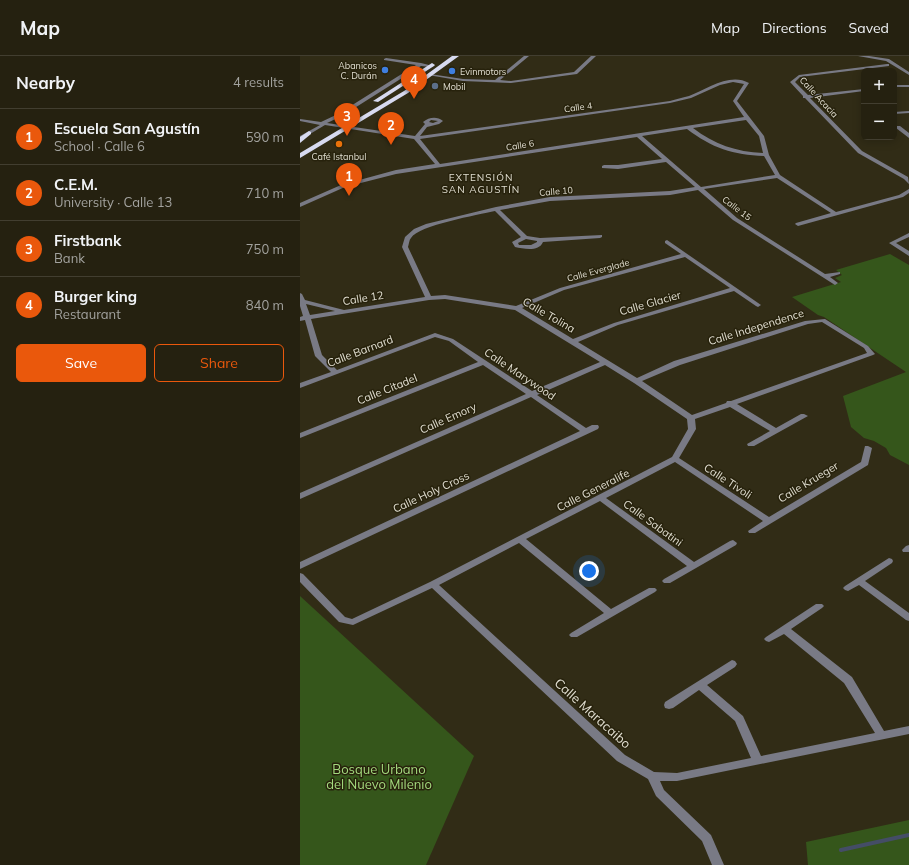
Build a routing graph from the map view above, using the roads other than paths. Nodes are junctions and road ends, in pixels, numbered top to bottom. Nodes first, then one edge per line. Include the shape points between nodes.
1 (444, 56) edge
2 (456, 56) edge
3 (527, 56) edge
4 (594, 56) edge
5 (860, 56) edge
6 (386, 59) dead end
7 (421, 64) junction
8 (886, 65) dead end
9 (431, 66) junction
10 (909, 74) edge
11 (430, 75) junction
12 (494, 82) junction
13 (897, 86) edge
14 (909, 86) edge
15 (861, 90) edge
16 (805, 97) junction
17 (909, 112) edge
18 (897, 113) edge
19 (748, 118) junction
20 (300, 120) edge
21 (322, 124) junction
22 (429, 124) dead end
23 (336, 126) junction
24 (897, 126) edge
25 (688, 127) junction
26 (347, 128) junction
27 (309, 133) junction
28 (638, 135) junction
29 (908, 135) edge
30 (300, 138) edge
31 (416, 138) junction
32 (300, 141) edge
33 (300, 148) edge
34 (766, 155) junction
35 (300, 156) edge
36 (666, 160) junction
37 (438, 165) junction
38 (604, 167) dead end
39 (778, 176) junction
40 (909, 182) edge
41 (699, 189) junction
42 (909, 191) edge
43 (300, 205) edge
44 (496, 209) junction
45 (836, 214) junction
46 (798, 224) dead end
47 (600, 236) dead end
48 (909, 236) edge
49 (525, 237) junction
50 (540, 240) junction
51 (667, 242) dead end
52 (909, 254) edge
53 (686, 255) junction
54 (838, 273) dead end
55 (825, 276) junction
56 (834, 283) dead end
57 (735, 289) junction
58 (301, 298) edge
59 (429, 298) junction
60 (758, 305) dead end
61 (517, 308) junction
62 (345, 311) junction
63 (303, 319) edge
64 (427, 338) joint
65 (573, 342) junction
66 (483, 362) junction
67 (605, 362) junction
68 (335, 372) junction
69 (637, 381) junction
70 (300, 386) edge
71 (531, 394) junction
72 (730, 404) junction
73 (804, 416) dead end
74 (691, 418) junction
75 (595, 426) dead end
76 (585, 431) junction
77 (775, 431) junction
78 (300, 436) edge
79 (751, 444) dead end
80 (868, 448) dead end
81 (675, 460) junction
82 (300, 496) edge
83 (601, 498) junction
84 (768, 520) junction
85 (752, 531) dead end
86 (520, 540) junction
87 (732, 543) dead end
88 (889, 561) dead end
89 (692, 565) junction
90 (300, 566) edge
91 (300, 576) edge
92 (667, 581) dead end
93 (859, 581) junction
94 (433, 584) junction
95 (848, 588) dead end
96 (652, 590) dead end
97 (819, 606) dead end
98 (610, 613) junction
99 (909, 618) edge
100 (785, 629) junction
101 (574, 634) dead end
102 (769, 639) dead end
103 (732, 664) dead end
104 (700, 685) junction
105 (669, 705) dead end
106 (909, 730) edge
107 (882, 736) junction
108 (758, 761) junction
109 (652, 776) junction
110 (718, 865) edge

1 - 9 highway
2 - 11 highway
3 - 12 street
4 - 12 street via 575,73
5 - 10 street via 887,60
6 - 7 street
7 - 9 street
7 - 21 street
8 - 16 street, Calle Acacia via 799,76 792,82
9 - 23 highway
11 - 12 street
11 - 26 highway
13 - 14 street
15 - 16 street
16 - 40 street, Calle Acacia via 860,152
17 - 18 street
19 - 25 street, Calle 6
19 - 31 street, Calle 4 via 735,101 747,84 738,82 715,85 670,102
19 - 34 street via 761,136
20 - 21 street, Calle 4
21 - 23 street, Calle 4
21 - 27 street
22 - 31 street
23 - 26 street, Calle 4
23 - 33 highway
24 - 29 street
25 - 28 street, Calle 6
25 - 34 street via 706,142 724,149 746,155
26 - 31 street, Calle 4
26 - 35 highway
27 - 30 street
27 - 32 highway
28 - 36 street, Calle 15
28 - 37 street, Calle 6
31 - 37 street
34 - 39 street
36 - 38 street
36 - 41 street, Calle 15
37 - 43 street, Calle 6 via 396,172 343,186
39 - 41 street, Calle 10
39 - 45 street
41 - 44 street, Calle 10 via 670,193 550,199
41 - 55 street, Calle 15 via 734,219
42 - 45 street via 901,196
44 - 49 street
44 - 59 street, Calle 10 via 428,225 408,237 405,247
45 - 46 street
47 - 50 street
48 - 52 street via 892,243
49 - 50 street
49 - 50 street via 515,242 517,246 537,246
51 - 53 street
53 - 57 street
53 - 61 street, Calle Everglade via 562,289
54 - 55 street
55 - 56 street, Calle 15
57 - 60 street
57 - 65 street, Calle Glacier via 616,324
58 - 62 street
58 - 63 street
59 - 61 street, Calle Tolina via 445,297
59 - 62 street, Calle 12
61 - 65 street, Calle Tolina
62 - 63 street, Calle 12
63 - 68 street via 319,356
64 - 66 street, Calle Marywood via 435,335 451,340
64 - 68 street, Calle Barnard
65 - 67 street, Calle Tolina
66 - 71 street, Calle Marywood
66 - 78 street, Calle Citadel
67 - 69 street, Calle Tolina
67 - 71 street, Calle Emory
68 - 70 street, Calle Barnard
69 - 72 street, Calle Independence via 677,363 807,322 823,320 866,347 871,354
69 - 74 street, Calle Tolina
71 - 76 street, Calle Marywood
71 - 82 street, Calle Emory
72 - 74 street
72 - 77 street
73 - 77 street
74 - 81 street via 692,429
75 - 76 street
76 - 90 street, Calle Holy Cross
77 - 79 street
80 - 84 street, Calle Krueger via 865,463
81 - 83 street, Calle Generalife
81 - 84 street, Calle Tivoli
83 - 86 street, Calle Generalife
83 - 89 street, Calle Sabatini
84 - 85 street, Calle Krueger
86 - 94 street, Calle Generalife
86 - 98 street
87 - 89 street
88 - 93 street
89 - 92 street
91 - 94 street, Calle Generalife via 342,620 353,622
93 - 95 street
93 - 99 street
94 - 109 street, Calle Maracaibo via 621,758
96 - 98 street
97 - 100 street
98 - 101 street
100 - 102 street
100 - 107 street via 848,680
103 - 104 street
104 - 105 street
104 - 108 street via 739,719
106 - 107 street, Calle Maracaibo
107 - 108 street, Calle Maracaibo
108 - 109 street, Calle Maracaibo via 678,777
109 - 110 street via 660,793 707,838

